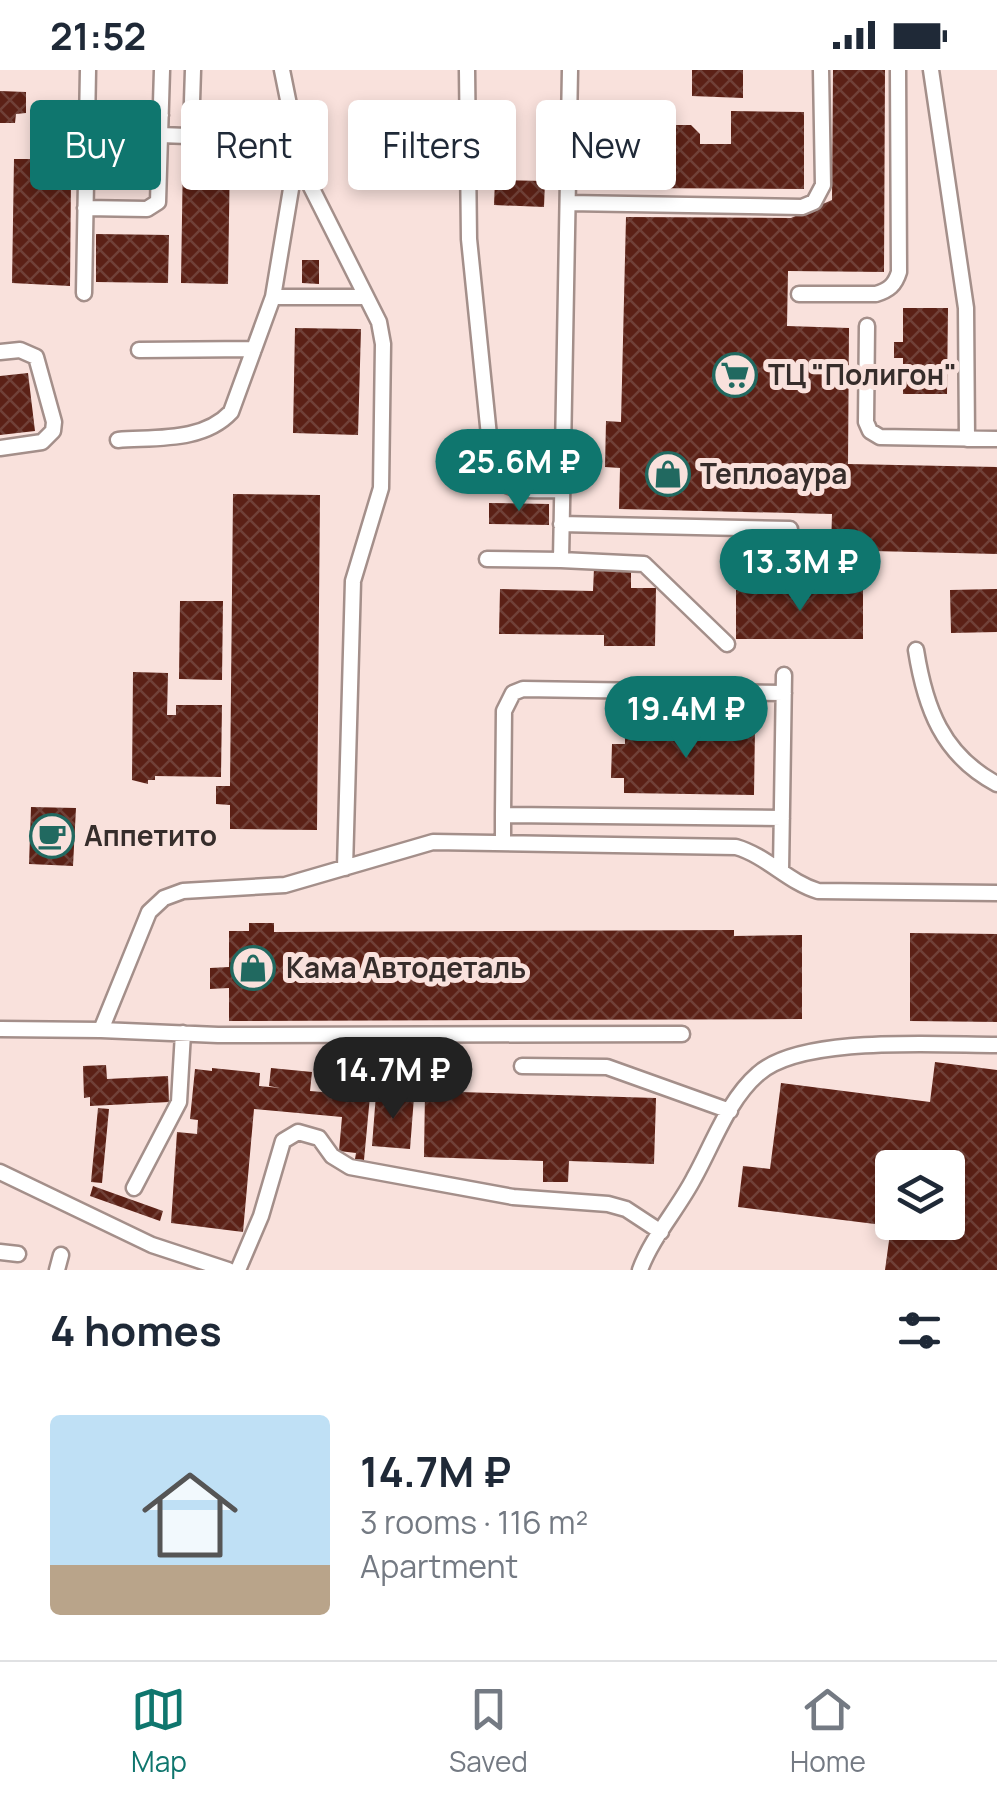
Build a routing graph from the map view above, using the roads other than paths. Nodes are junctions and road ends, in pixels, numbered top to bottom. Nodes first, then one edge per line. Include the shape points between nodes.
1 (88, 70) edge
2 (162, 70) edge
3 (193, 70) edge
4 (282, 70) edge
5 (467, 70) edge
6 (570, 70) edge
7 (821, 70) edge
8 (898, 70) edge
9 (930, 70) edge
10 (87, 100) edge
11 (288, 100) edge
12 (161, 115) edge
13 (161, 135) edge
14 (85, 190) edge
15 (160, 190) edge
16 (291, 190) edge
17 (311, 190) edge
18 (568, 203) junction
19 (85, 208) junction
20 (84, 294) dead end
21 (799, 294) dead end
22 (273, 297) junction
23 (366, 297) junction
24 (867, 326) dead end
25 (138, 350) dead end
26 (254, 350) junction
27 (0, 352) edge
28 (967, 439) junction
29 (997, 439) edge
30 (118, 440) dead end
31 (0, 448) edge
32 (562, 490) junction
33 (562, 524) junction
34 (790, 529) dead end
35 (487, 559) dead end
36 (561, 560) junction
37 (726, 644) dead end
38 (916, 650) dead end
39 (784, 674) dead end
40 (784, 693) junction
41 (997, 784) edge
42 (503, 815) junction
43 (782, 818) junction
44 (503, 842) junction
45 (345, 868) junction
46 (781, 871) junction
47 (997, 893) edge
48 (0, 1029) edge
49 (101, 1030) junction
50 (184, 1033) junction
51 (682, 1034) dead end
52 (997, 1046) edge
53 (522, 1066) dead end
54 (730, 1111) junction
55 (0, 1172) edge
56 (134, 1188) dead end
57 (661, 1232) junction
58 (0, 1252) edge
59 (18, 1254) dead end
60 (228, 1270) edge
61 (238, 1270) edge
62 (640, 1270) edge

1 - 10 lane
2 - 12 lane
3 - 13 lane via 191,133
4 - 11 lane
5 - 32 lane via 469,239 492,475 517,489
6 - 18 lane
7 - 18 lane via 823,185 814,202
8 - 21 lane via 896,283 876,294
9 - 28 lane via 966,308
14 - 19 lane
15 - 19 lane via 154,206
16 - 22 lane
17 - 23 lane
18 - 32 lane
19 - 20 lane
22 - 23 lane
22 - 26 lane
23 - 45 lane via 383,344 383,472 353,581
24 - 28 lane via 870,431 880,437
25 - 26 lane
26 - 30 lane via 223,420 192,434
27 - 31 lane via 20,350 36,358 54,422 42,442
28 - 29 lane
32 - 33 lane
33 - 34 lane
33 - 36 lane
35 - 36 lane
36 - 37 lane via 644,564
38 - 41 lane via 936,723 962,758
39 - 40 lane
40 - 42 lane via 513,693 504,710
40 - 43 lane
42 - 43 lane
42 - 44 lane
43 - 46 lane
44 - 45 lane via 433,842
44 - 46 lane via 736,847
45 - 49 lane via 284,885 202,888 164,898 149,912
46 - 47 lane via 818,891
48 - 49 lane
49 - 50 lane
50 - 51 lane
50 - 56 lane via 179,1102
52 - 54 lane via 800,1053 758,1074
53 - 54 lane via 607,1067
54 - 57 lane
55 - 60 lane via 152,1245
57 - 61 lane via 608,1204 513,1197 350,1167 319,1138 298,1132 282,1141
57 - 62 lane
58 - 59 lane

